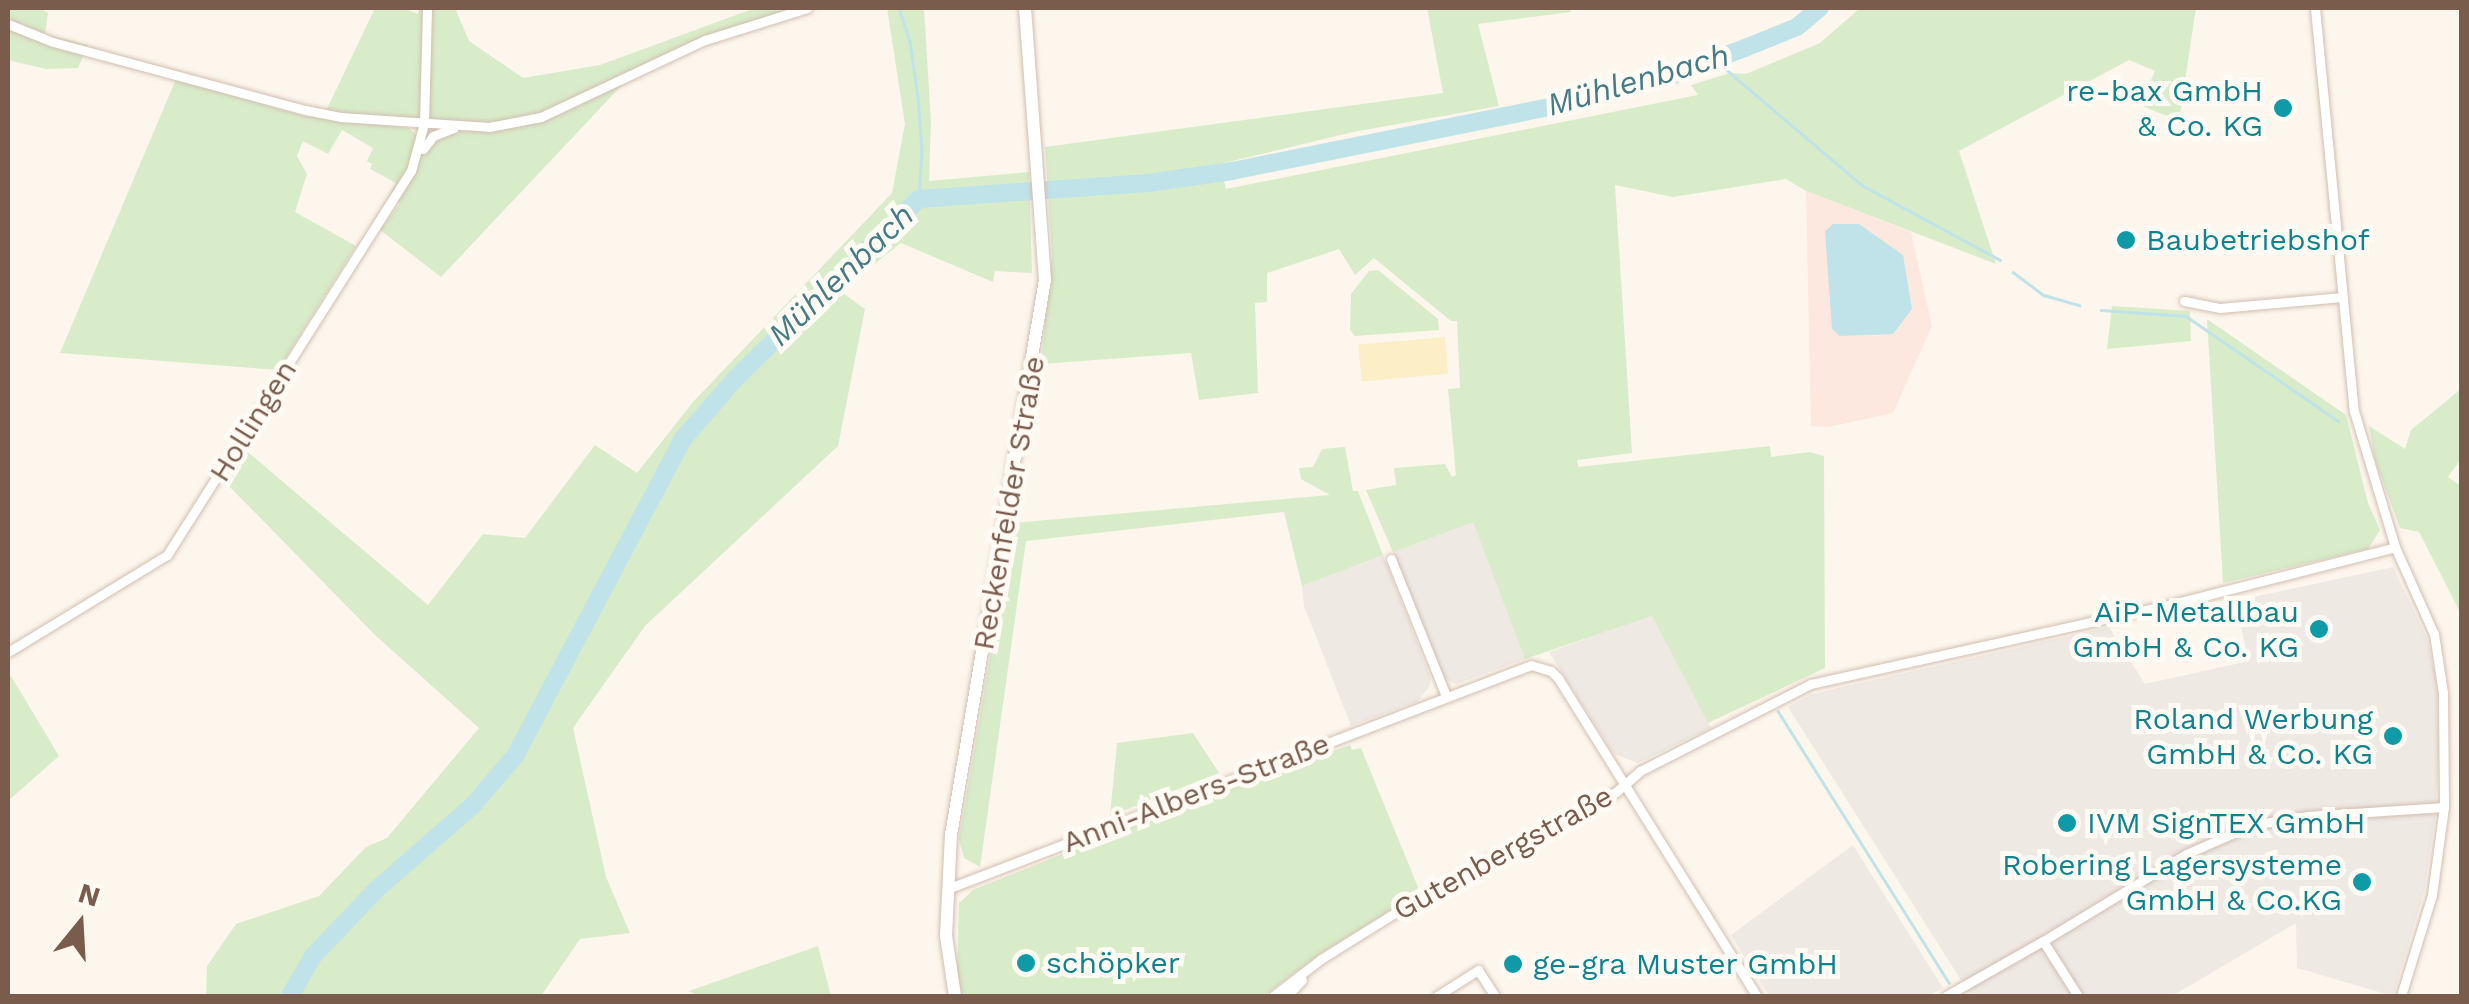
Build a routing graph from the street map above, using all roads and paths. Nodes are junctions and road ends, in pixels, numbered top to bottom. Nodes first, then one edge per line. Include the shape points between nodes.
1 (427, 8) edge
2 (807, 8) edge
3 (1025, 8) edge
4 (2315, 8) edge
5 (8, 24) edge
6 (424, 123) junction
7 (458, 126) junction
8 (418, 156) junction
9 (2344, 297) junction
10 (2184, 301) dead end
11 (2394, 547) junction
12 (1390, 560) dead end
13 (8, 652) edge
14 (1446, 696) junction
15 (1624, 784) junction
16 (2444, 807) junction
17 (945, 889) junction
18 (2044, 941) junction
19 (1321, 959) junction
20 (955, 996) edge
21 (1273, 996) edge
22 (1287, 996) edge
23 (1437, 996) edge
24 (1494, 996) edge
25 (1757, 996) edge
26 (1946, 996) edge
27 (2078, 996) edge
28 (2401, 996) edge

1 - 6 street, Hollingen
2 - 7 street via 680,51 541,117
3 - 17 street, Reckenfelder Straße via 1045,280
4 - 9 street
5 - 6 street via 305,110
6 - 7 street
6 - 8 street, Hollingen
7 - 8 street via 433,136
8 - 13 street, Hollingen via 167,555
9 - 10 street via 2220,308
9 - 11 street via 2354,411
11 - 15 street via 1811,684
11 - 16 street via 2434,634 2446,746
12 - 14 street
14 - 15 street, Anni-Albers-Straße via 1518,668 1551,671
14 - 17 street, Anni-Albers-Straße
15 - 19 street, Gutenbergstraße
15 - 25 street, Gutenbergstraße
16 - 18 street via 2252,825 2186,854
16 - 28 street via 2432,894
17 - 20 street, Reckenfelder Straße
18 - 26 street
18 - 27 street
19 - 21 street, Gutenbergstraße
19 - 22 street, Gutenbergstraße
23 - 24 street via 1478,970

